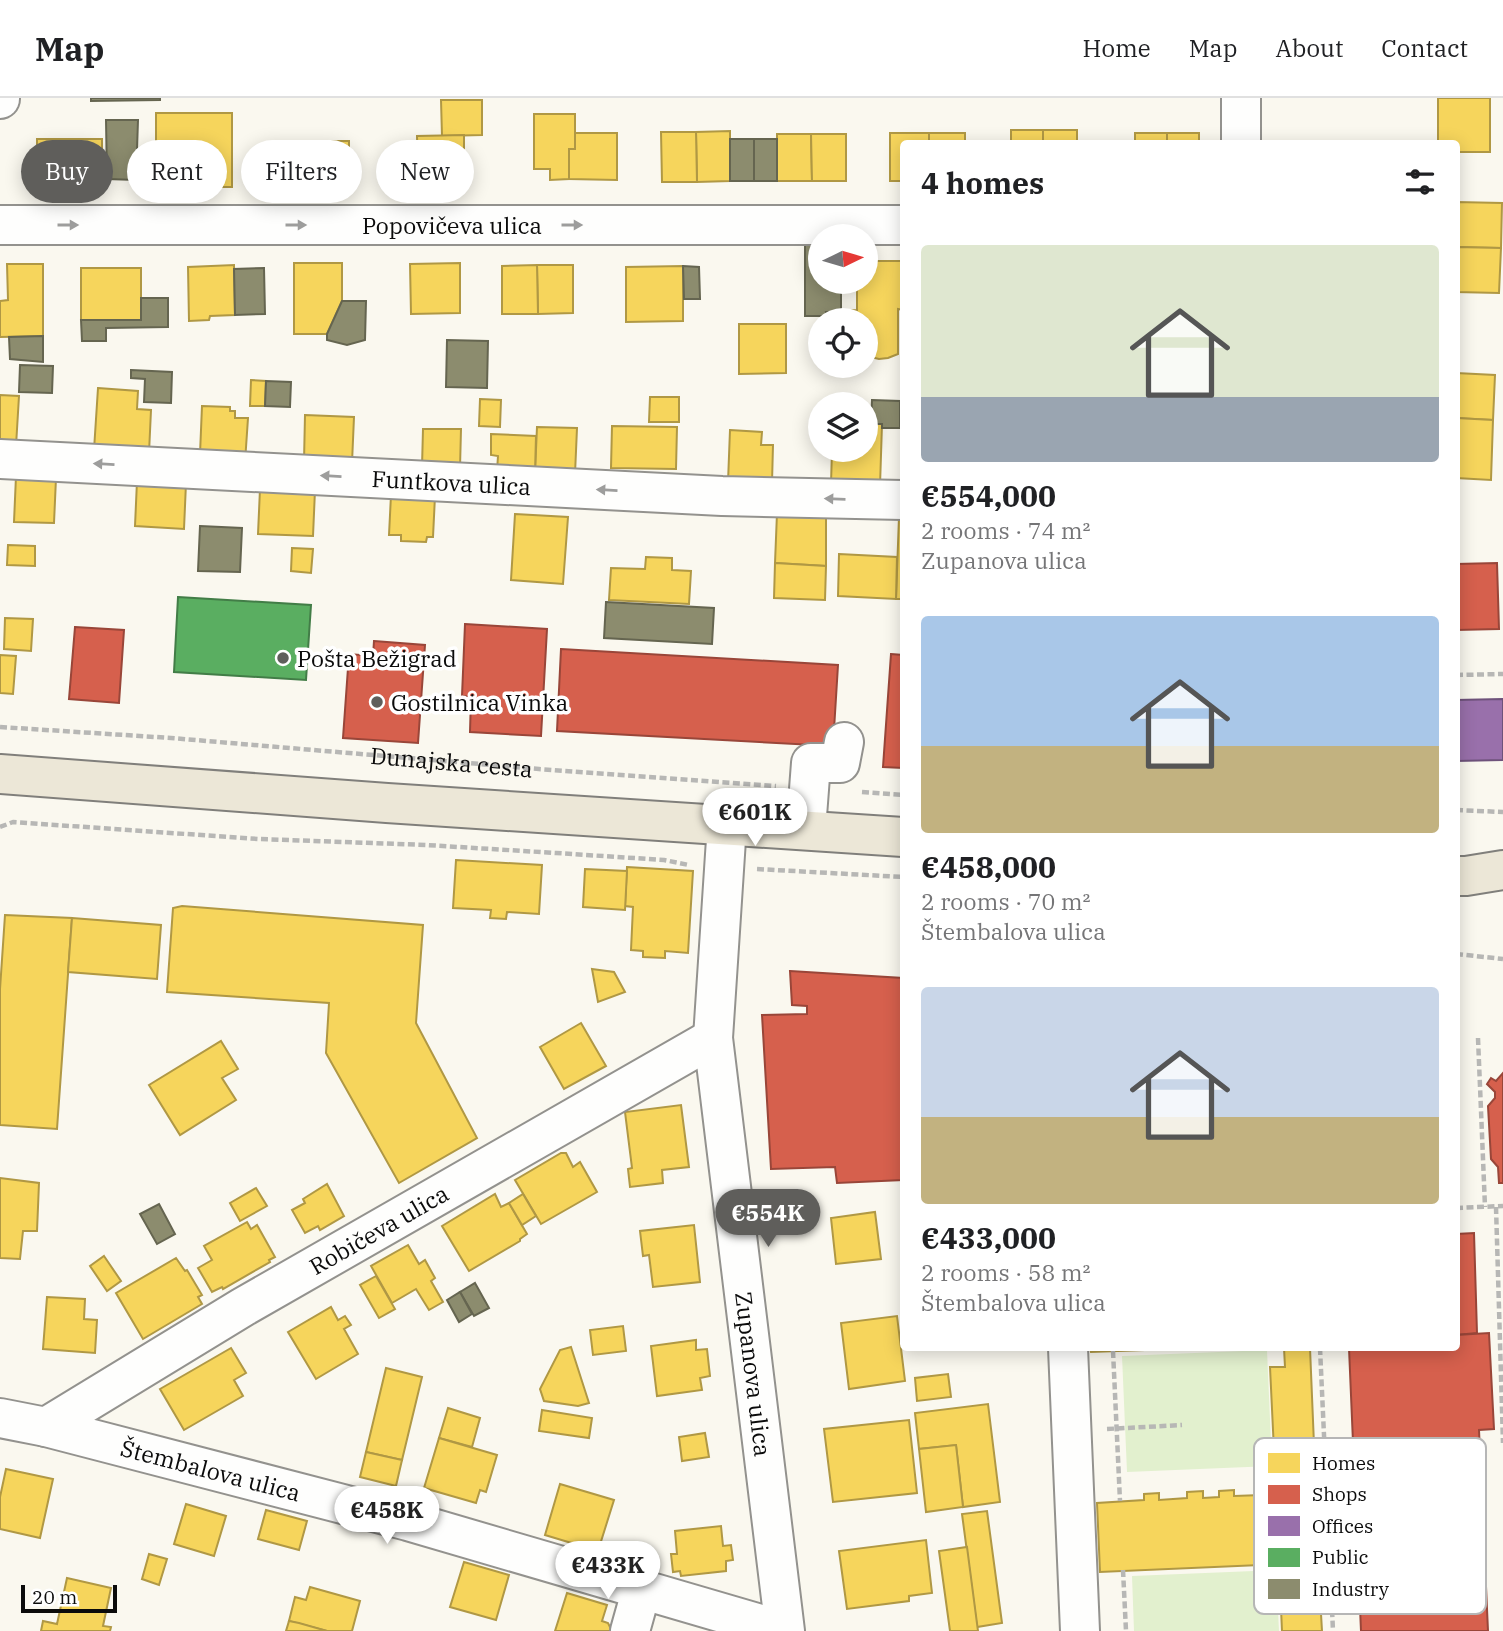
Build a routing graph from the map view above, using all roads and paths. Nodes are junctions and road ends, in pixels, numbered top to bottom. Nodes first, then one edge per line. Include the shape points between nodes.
1 (1241, 98) edge
2 (1241, 140) edge
3 (0, 225) edge
4 (900, 225) edge
5 (0, 459) edge
6 (900, 500) edge
7 (1503, 674) edge
8 (1460, 675) edge
9 (0, 727) edge
10 (844, 742) dead end
11 (0, 774) edge
12 (809, 788) junction
13 (900, 795) edge
14 (1460, 810) edge
15 (1503, 812) edge
16 (727, 824) junction
17 (0, 827) edge
18 (806, 829) junction
19 (900, 836) edge
20 (693, 866) dead end
21 (747, 869) dead end
22 (1475, 874) edge
23 (900, 877) edge
24 (1503, 895) edge
25 (1460, 954) edge
26 (1503, 959) edge
27 (713, 1038) junction
28 (1478, 1038) dead end
29 (1503, 1206) edge
30 (1485, 1207) junction
31 (1496, 1207) junction
32 (1460, 1208) edge
33 (1068, 1351) edge
34 (1113, 1351) dead end
35 (1320, 1351) edge
36 (0, 1418) edge
37 (1182, 1425) dead end
38 (46, 1427) junction
39 (1117, 1428) junction
40 (1071, 1430) junction
41 (1324, 1438) edge
42 (1503, 1443) edge
43 (1120, 1501) dead end
44 (1123, 1570) dead end
45 (642, 1588) junction
46 (630, 1631) edge
47 (784, 1631) edge
48 (1080, 1631) edge
49 (1126, 1631) edge

1 - 2 street
3 -> 4 street, Popovičeva ulica
6 -> 5 street, Funtkova ulica via 722,496
7 - 8 path
9 - 12 path, Dunajska cesta
10 - 12 street via 840,763 811,763
11 - 16 main road, Dunajska cesta
12 - 13 path, Dunajska cesta
12 - 18 street
14 - 15 path
16 - 18 main road, Dunajska cesta
16 - 27 street, Zupanova ulica
17 - 20 path via 13,822 530,851
18 - 19 main road, Dunajska cesta
21 - 23 path
22 - 24 main road
25 - 26 path
27 - 38 street, Robičeva ulica via 243,1307
27 - 47 street, Zupanova ulica
28 - 30 path
29 - 31 path
30 - 31 path
30 - 32 path
31 - 42 path
33 - 40 street
34 - 39 path
35 - 41 path
36 - 38 street, Štembalova ulica
37 - 39 path
38 - 45 street, Štembalova ulica via 408,1521
39 - 40 path
39 - 43 path
40 - 48 street
44 - 49 path
45 - 46 street
45 - 47 street, Štembalova ulica

